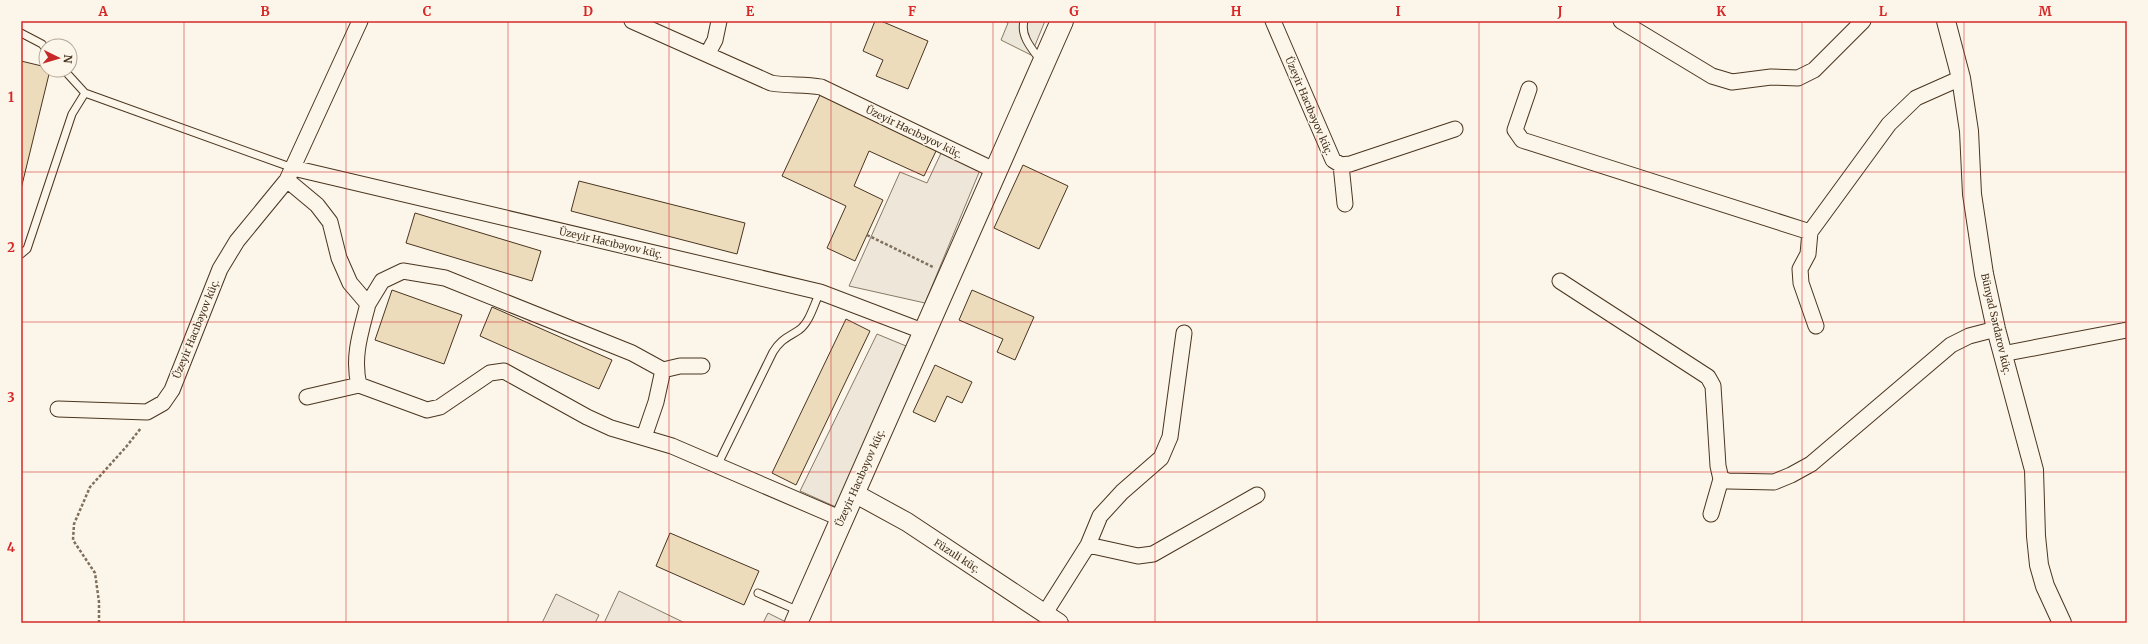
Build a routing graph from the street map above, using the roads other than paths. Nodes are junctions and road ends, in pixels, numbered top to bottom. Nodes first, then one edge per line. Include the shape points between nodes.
1 (360, 21) edge
2 (632, 21) edge
3 (719, 21) edge
4 (1024, 21) edge
5 (1062, 21) edge
6 (1273, 21) edge
7 (1621, 21) edge
8 (1863, 21) edge
9 (1946, 21) edge
10 (21, 33) edge
11 (38, 42) edge
12 (708, 53) junction
13 (1043, 64) junction
14 (71, 78) edge
15 (1961, 78) junction
16 (1529, 90) dead end
17 (85, 93) junction
18 (1455, 129) dead end
19 (1341, 165) junction
20 (996, 171) junction
21 (290, 174) junction
22 (1345, 204) dead end
23 (1810, 232) junction
24 (21, 254) edge
25 (1560, 281) dead end
26 (820, 292) junction
27 (368, 304) junction
28 (1816, 326) dead end
29 (1996, 328) junction
30 (2127, 330) edge
31 (925, 332) junction
32 (1184, 333) dead end
33 (2002, 354) junction
34 (702, 366) dead end
35 (663, 370) junction
36 (359, 385) junction
37 (307, 398) dead end
38 (58, 408) dead end
39 (644, 437) junction
40 (717, 466) junction
41 (1721, 479) junction
42 (854, 493) junction
43 (1257, 495) dead end
44 (1711, 514) dead end
45 (842, 519) junction
46 (1088, 545) junction
47 (758, 593) dead end
48 (798, 618) edge
49 (1052, 618) edge
50 (2062, 623) edge

1 - 21 street, Üzeyir Hacıbəyov küç.
2 - 12 street, Üzeyir Hacıbəyov küç.
3 - 12 street via 715,40
4 - 13 lane via 1022,27 1027,42
5 - 13 main road, Üzeyir Hacıbəyov küç.
6 - 19 street, Üzeyir Hacıbəyov küç. via 1333,160
7 - 8 street via 1712,76 1732,82 1771,77 1798,78 1814,70
9 - 15 street, Bünyad Sərdarov küç.
10 - 11 lane
12 - 20 street, Üzeyir Hacıbəyov küç. via 784,86 821,87
13 - 20 main road, Üzeyir Hacıbəyov küç.
14 - 17 lane
15 - 23 street via 1916,98 1889,124
15 - 29 street, Bünyad Sərdarov küç. via 1969,131 1977,232
16 - 23 street via 1515,130 1522,140
17 - 21 lane
17 - 24 lane via 72,114 27,248
18 - 19 street, Üzeyir Hacıbəyov küç.
19 - 22 street
20 - 31 main road, Üzeyir Hacıbəyov küç.
21 - 26 street, Üzeyir Hacıbəyov küç.
21 - 27 street via 330,222 339,258 350,283
21 - 38 street, Üzeyir Hacıbəyov küç. via 237,241 220,269 172,390 163,403 147,412
23 - 28 street via 1808,254 1800,269 1800,282
25 - 41 street via 1708,377 1713,386
26 - 31 street, Üzeyir Hacıbəyov küç.
26 - 40 lane via 808,319 800,329 780,341 773,352
27 - 35 street via 382,281 403,271 446,278 632,353
27 - 36 street via 358,342 356,370
29 - 33 street, Bünyad Sərdarov küç.
29 - 41 street via 1950,345 1811,464 1791,475 1774,482
30 - 33 street
31 - 42 main road, Üzeyir Hacıbəyov küç.
32 - 46 street via 1170,437 1160,458 1100,516
33 - 50 street, Bünyad Sərdarov küç. via 2034,470 2039,566
34 - 35 street via 680,366
35 - 39 street
36 - 37 street
36 - 39 street via 427,410 440,408 490,373 504,371 587,417 611,428
39 - 40 street
40 - 45 street
41 - 44 street
42 - 45 main road, Üzeyir Hacıbəyov küç.
42 - 49 street, Füzuli küç. via 888,511
43 - 46 street via 1153,554 1138,556
45 - 48 main road, Üzeyir Hacıbəyov küç.
46 - 49 street
47 - 48 lane

